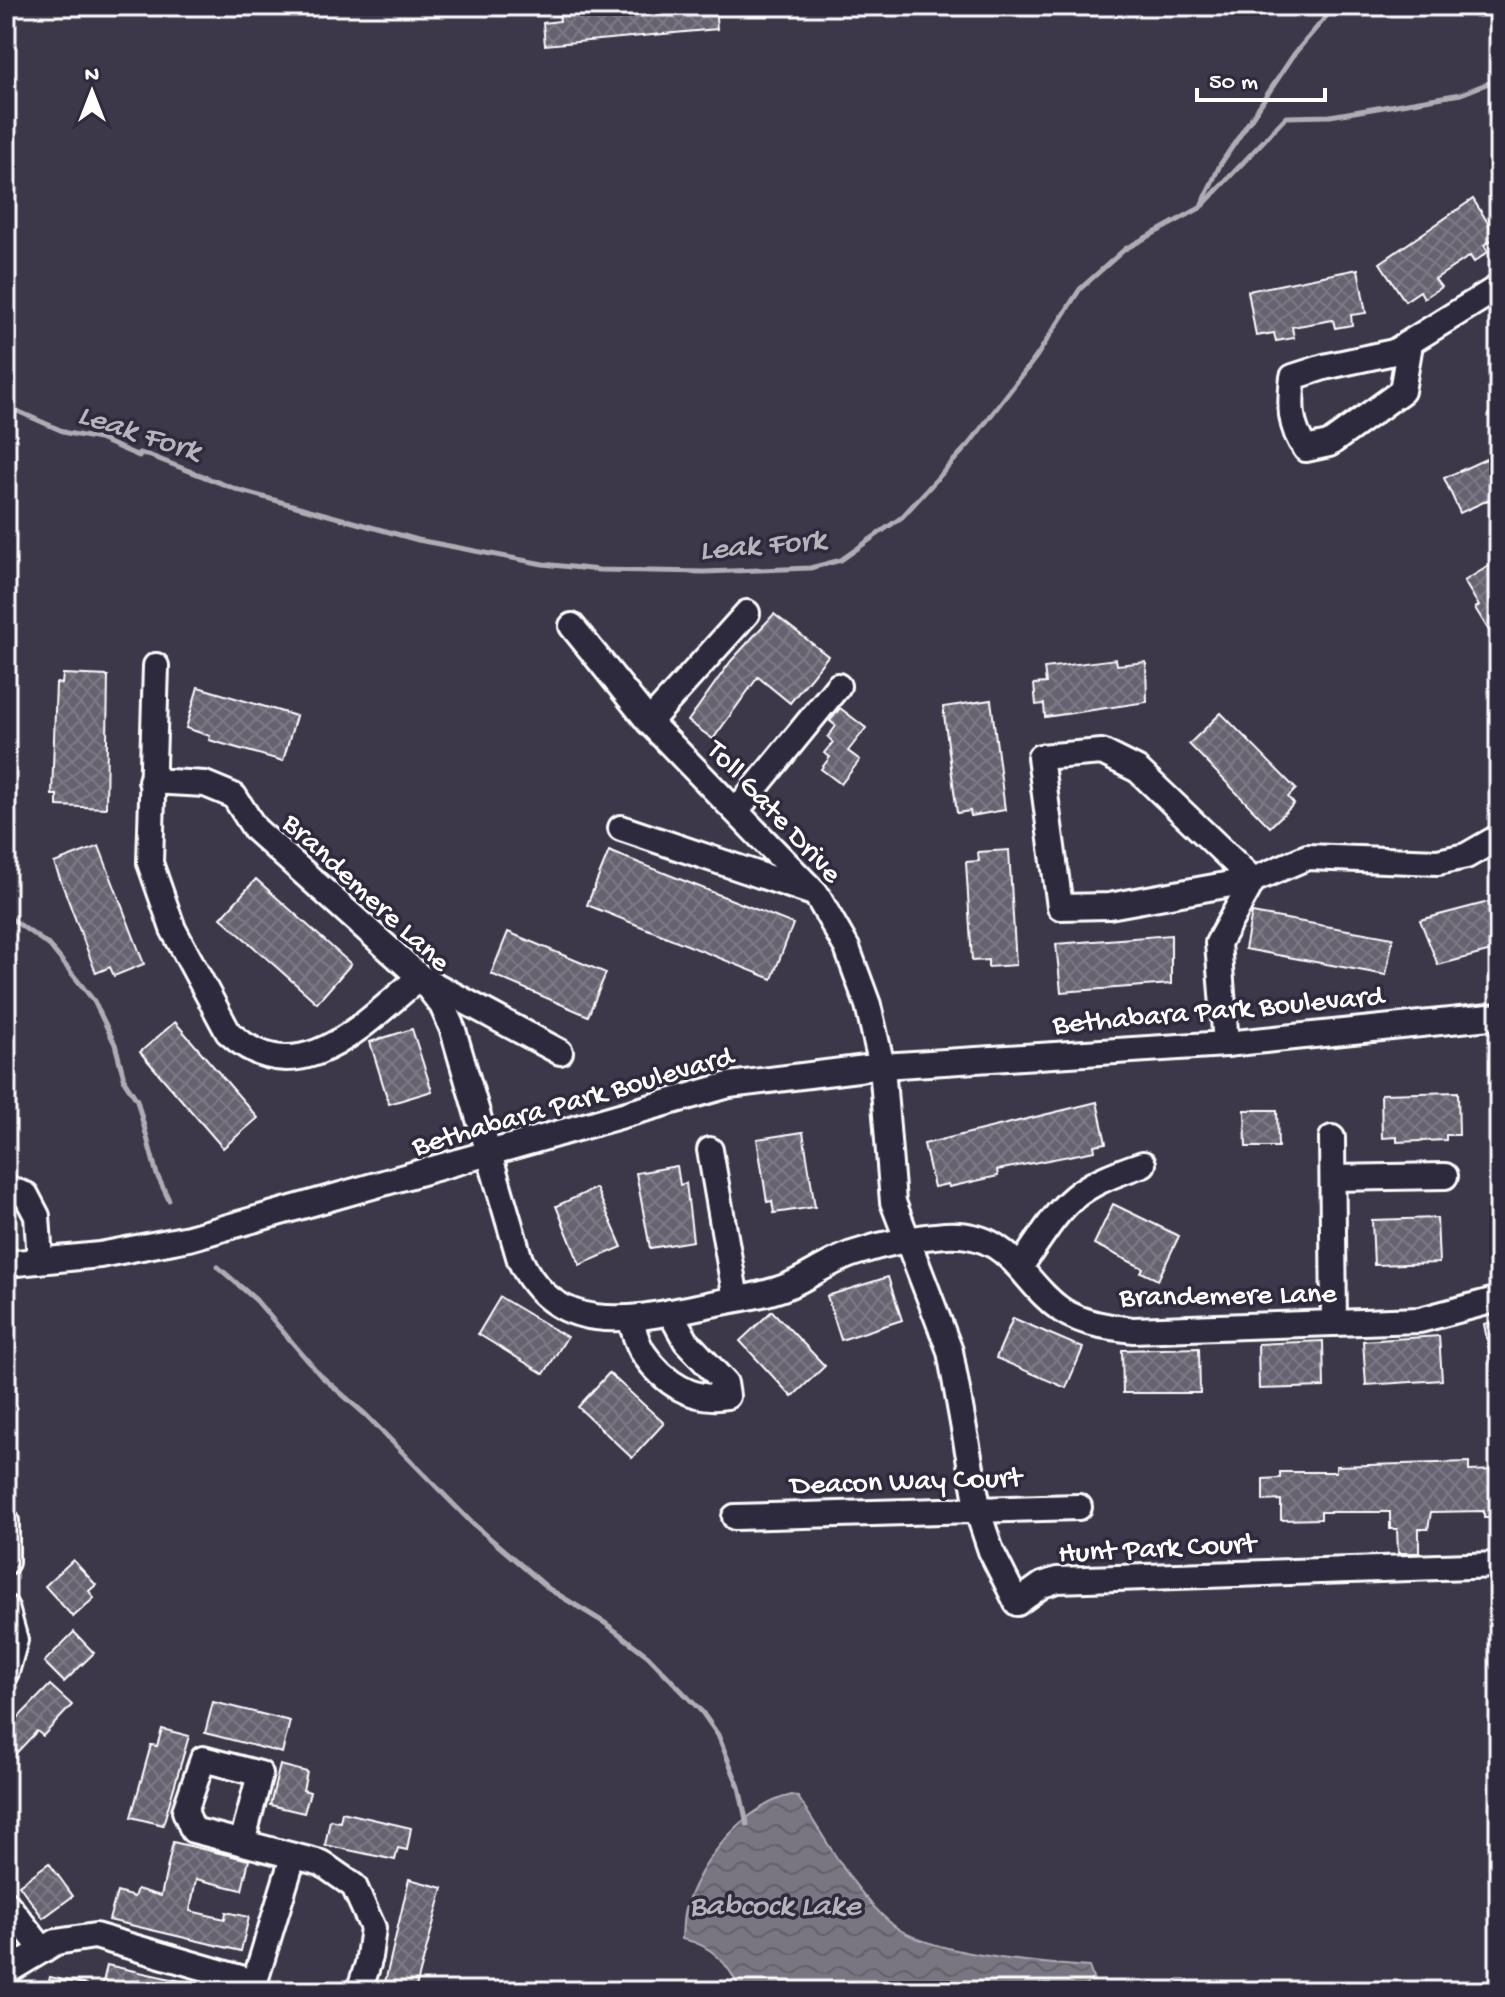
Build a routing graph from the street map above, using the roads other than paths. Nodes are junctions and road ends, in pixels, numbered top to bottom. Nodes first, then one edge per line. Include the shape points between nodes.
1 (1499, 287) edge
2 (1410, 344) junction
3 (747, 613) dead end
4 (572, 626) dead end
5 (156, 666) dead end
6 (838, 686) dead end
7 (649, 722) junction
8 (151, 781) junction
9 (736, 811) junction
10 (621, 828) dead end
11 (1499, 837) edge
12 (1253, 880) junction
13 (816, 894) junction
14 (420, 977) junction
15 (1499, 1016) edge
16 (1226, 1044) junction
17 (560, 1052) dead end
18 (882, 1066) junction
19 (1332, 1138) dead end
20 (710, 1150) dead end
21 (488, 1156) junction
22 (1143, 1164) dead end
23 (1445, 1176) dead end
24 (1333, 1178) junction
25 (6, 1188) edge
26 (908, 1242) junction
27 (40, 1260) junction
28 (6, 1264) edge
29 (1021, 1266) junction
30 (736, 1299) junction
31 (1499, 1299) edge
32 (670, 1312) junction
33 (630, 1319) junction
34 (1334, 1323) junction
35 (977, 1507) junction
36 (1079, 1507) dead end
37 (735, 1517) dead end
38 (6, 1521) edge
39 (6, 1562) edge
40 (1499, 1565) edge
41 (6, 1608) edge
42 (6, 1672) edge
43 (242, 1843) dead end
44 (293, 1857) junction
45 (6, 1903) edge
46 (43, 1950) junction
47 (6, 1972) edge
48 (253, 1986) edge
49 (359, 1991) edge

1 - 2 street
2 - 2 street via 1293,377 1289,407 1296,436 1306,449 1329,444 1402,391
3 - 7 street
4 - 7 street, Toll Gate Drive
5 - 8 street
6 - 9 street
7 - 9 street, Toll Gate Drive
8 - 14 street, Brandemere Lane via 205,784 234,796 255,829
8 - 14 street via 148,832 156,885 215,1012 239,1042 283,1058 328,1050
9 - 13 street, Toll Gate Drive
10 - 13 street
11 - 12 street via 1466,856 1438,862 1307,857
12 - 12 street via 1138,770 1102,752 1040,757 1060,907 1109,906
12 - 16 street via 1218,943
13 - 18 street, Toll Gate Drive via 858,976
14 - 17 street
14 - 21 street, Brandemere Lane via 453,1030
15 - 16 street, Bethabara Park Boulevard
16 - 18 street, Bethabara Park Boulevard
18 - 21 street, Bethabara Park Boulevard via 729,1085
18 - 26 street, Toll Gate Drive via 889,1179
19 - 24 street
20 - 30 street
21 - 27 street, Bethabara Park Boulevard via 189,1238
21 - 33 street, Brandemere Lane via 520,1260 540,1293 575,1312
22 - 29 street via 1087,1185 1065,1202
23 - 24 street
24 - 34 street
25 - 27 street via 26,1195 37,1216
26 - 29 street, Brandemere Lane via 961,1236 992,1244
26 - 30 street, Brandemere Lane via 858,1252 788,1286
26 - 35 street, Hunt Park Court via 955,1373
27 - 28 street, Bethabara Park Boulevard
29 - 34 street, Brandemere Lane via 1053,1303 1102,1326 1133,1330
30 - 32 street, Brandemere Lane
31 - 34 street, Brandemere Lane via 1420,1320
32 - 33 street, Brandemere Lane
32 - 33 street via 686,1341 725,1383 727,1396 685,1394 643,1354
35 - 36 street, Deacon Way Court
35 - 37 street, Deacon Way Court
35 - 40 street, Hunt Park Court via 1017,1603 1057,1580
38 - 39 street
41 - 42 street via 15,1640
43 - 44 street
44 - 48 street
44 - 49 street via 321,1863 354,1886 373,1928
45 - 46 street
46 - 47 street
46 - 48 street via 56,1942 95,1936

